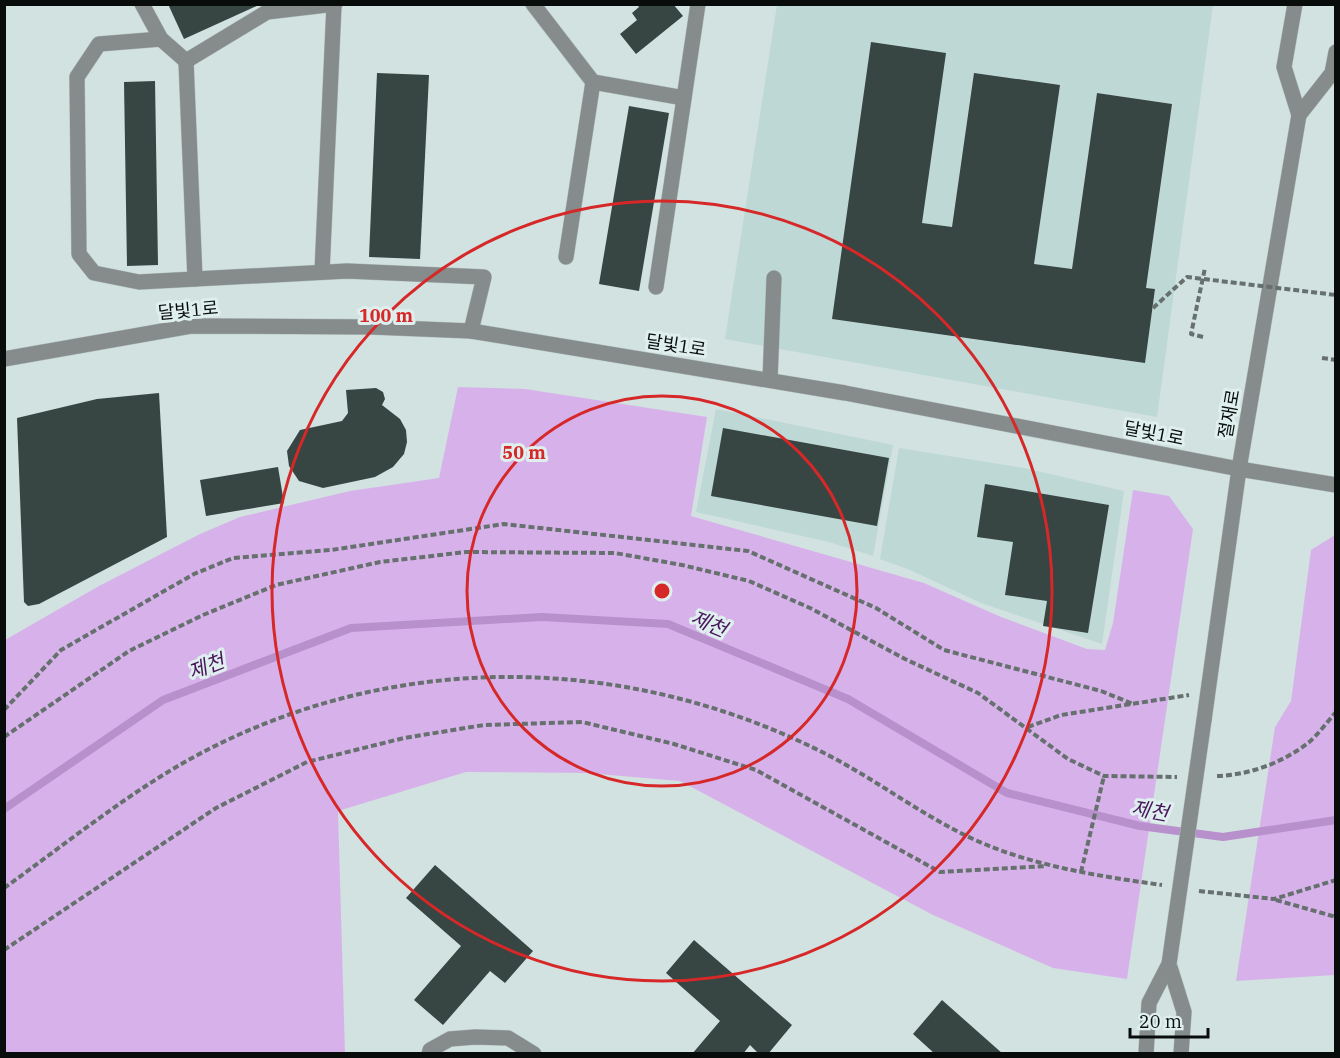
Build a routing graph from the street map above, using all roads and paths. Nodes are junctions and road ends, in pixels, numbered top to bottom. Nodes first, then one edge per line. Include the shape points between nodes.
1 (142, 4) edge
2 (335, 4) edge
3 (533, 4) edge
4 (698, 4) edge
5 (1295, 4) edge
6 (289, 7) edge
7 (161, 39) junction
8 (1335, 52) edge
9 (186, 61) junction
10 (593, 82) junction
11 (684, 98) junction
12 (1299, 115) junction
13 (566, 257) dead end
14 (1205, 268) dead end
15 (322, 272) junction
16 (774, 278) dead end
17 (195, 279) junction
18 (1203, 279) junction
19 (656, 287) dead end
20 (1335, 295) edge
21 (1153, 308) dead end
22 (471, 331) junction
23 (1203, 337) dead end
24 (1322, 358) dead end
25 (4, 359) edge
26 (1335, 360) edge
27 (770, 380) junction
28 (1239, 469) junction
29 (1335, 485) edge
30 (1207, 693) junction
31 (1133, 704) junction
32 (4, 710) edge
33 (1335, 712) edge
34 (1028, 727) junction
35 (4, 736) edge
36 (1104, 776) junction
37 (1214, 776) dead end
38 (1178, 777) dead end
39 (1050, 866) junction
40 (1081, 872) junction
41 (1335, 880) edge
42 (1172, 887) dead end
43 (4, 888) edge
44 (1195, 890) dead end
45 (1275, 900) junction
46 (1335, 917) edge
47 (4, 950) edge
48 (1169, 964) junction
49 (429, 1053) edge
50 (534, 1053) edge
51 (1146, 1053) edge
52 (1181, 1053) edge

1 - 7 street
2 - 6 street
2 - 15 street
3 - 10 street
4 - 11 street
5 - 12 street, 절재로 via 1284,67
6 - 9 street via 267,12
7 - 9 street
7 - 17 street via 99,44 77,77 79,254 94,273 139,282
8 - 12 street, 절재로 via 1332,73
9 - 17 street
10 - 11 street
10 - 13 street
11 - 19 street
12 - 28 street, 절재로
14 - 18 path
15 - 17 street
15 - 22 street via 484,277
16 - 27 street
18 - 20 path, bridge
18 - 21 path, bridge via 1187,277
18 - 23 path via 1191,334
22 - 25 street, 달빛1로 via 191,326
22 - 27 street, 달빛1로
24 - 26 path
27 - 28 street, 달빛1로
28 - 29 street, 달빛1로
28 - 30 street, 절재로
30 - 31 path
30 - 48 street, 절재로, bridge
31 - 32 path via 1101,691 944,651 876,608 748,551 504,524 331,550 232,558 194,574 61,650
31 - 34 path via 1061,715
33 - 37 path via 1309,743 1280,760 1252,772
34 - 35 path via 978,693 749,581 615,553 466,552 380,562 276,585 129,651
34 - 36 path via 1068,759
36 - 38 path
36 - 40 path
39 - 40 path
39 - 43 path via 973,839 822,751 743,717 621,684 562,678 495,678 418,684 347,696 269,722 206,751 136,794
39 - 47 path via 940,872 746,767 674,744 582,722 484,725 404,738 307,762 216,808
40 - 42 path
41 - 45 path
44 - 45 path
45 - 46 path
48 - 51 street via 1149,1003
48 - 52 street via 1184,1012
49 - 50 street via 450,1039 475,1037 508,1038

